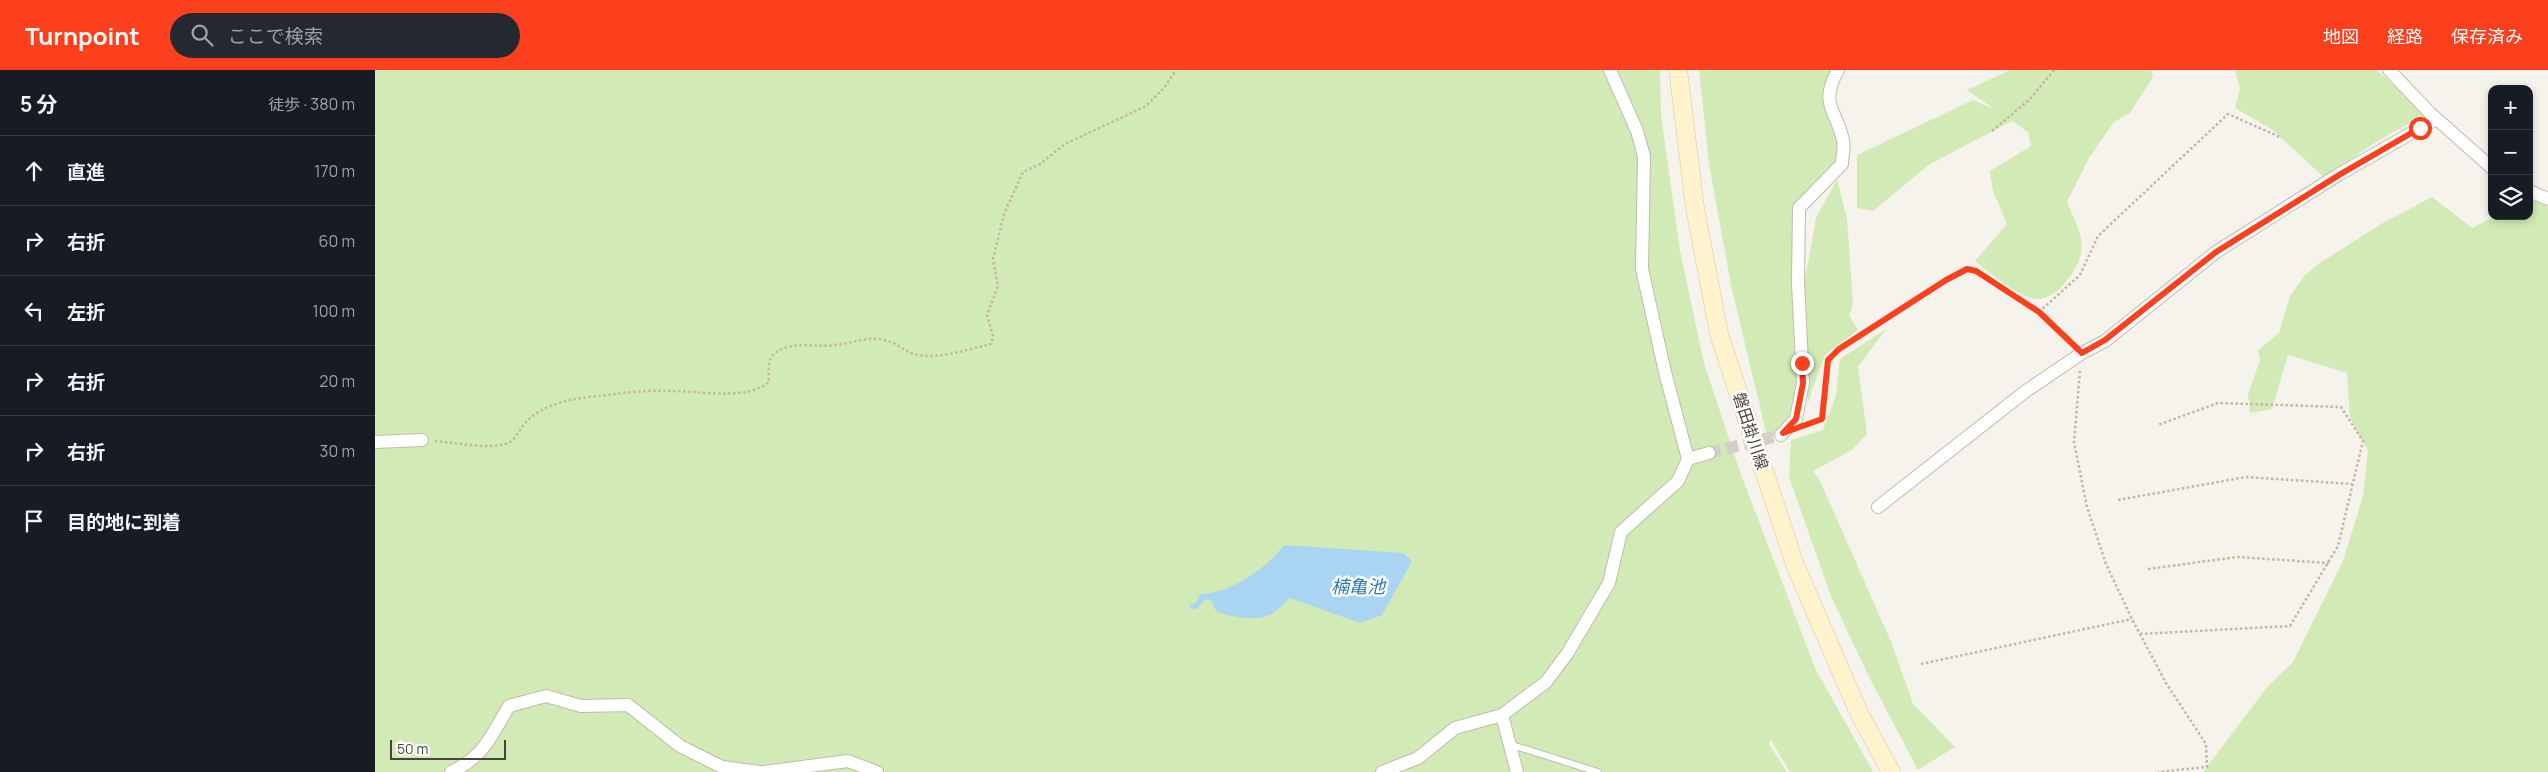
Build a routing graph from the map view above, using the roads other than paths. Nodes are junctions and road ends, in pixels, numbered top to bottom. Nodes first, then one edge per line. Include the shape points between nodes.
1 (1610, 70) edge
2 (1678, 70) edge
3 (1838, 70) edge
4 (2389, 70) edge
5 (2436, 119) junction
6 (2488, 164) edge
7 (2533, 193) edge
8 (2548, 199) edge
9 (1782, 434) tunnel mouth
10 (421, 440) road end
11 (375, 442) edge
12 (1709, 453) tunnel mouth
13 (1688, 459) junction
14 (1878, 507) dead end
15 (1502, 715) junction
16 (1508, 744) junction
17 (451, 772) edge
18 (759, 772) edge
19 (764, 772) edge
20 (877, 772) edge
21 (1381, 772) edge
22 (1517, 772) edge
23 (1598, 772) edge
24 (1891, 772) edge

1 - 13 street via 1637,131 1644,156 1642,268
2 - 24 main road, 磐田掛川線 via 1695,208 1719,334 1795,565 1859,713
3 - 9 street via 1830,85 1830,108 1843,141 1842,164 1799,208 1798,283 1803,383 1796,419
4 - 5 street
5 - 6 street
5 - 14 street via 2216,252 2105,340 2026,391
7 - 8 street
10 - 11 street
12 - 13 street
13 - 15 street via 1678,481 1621,532 1609,583 1567,654 1546,682
15 - 16 street
15 - 21 street via 1455,728 1418,758
16 - 22 street
16 - 23 lane
17 - 18 street via 468,764 484,748 509,706 546,696 581,706 628,706 680,746 722,767
19 - 20 street via 848,761

